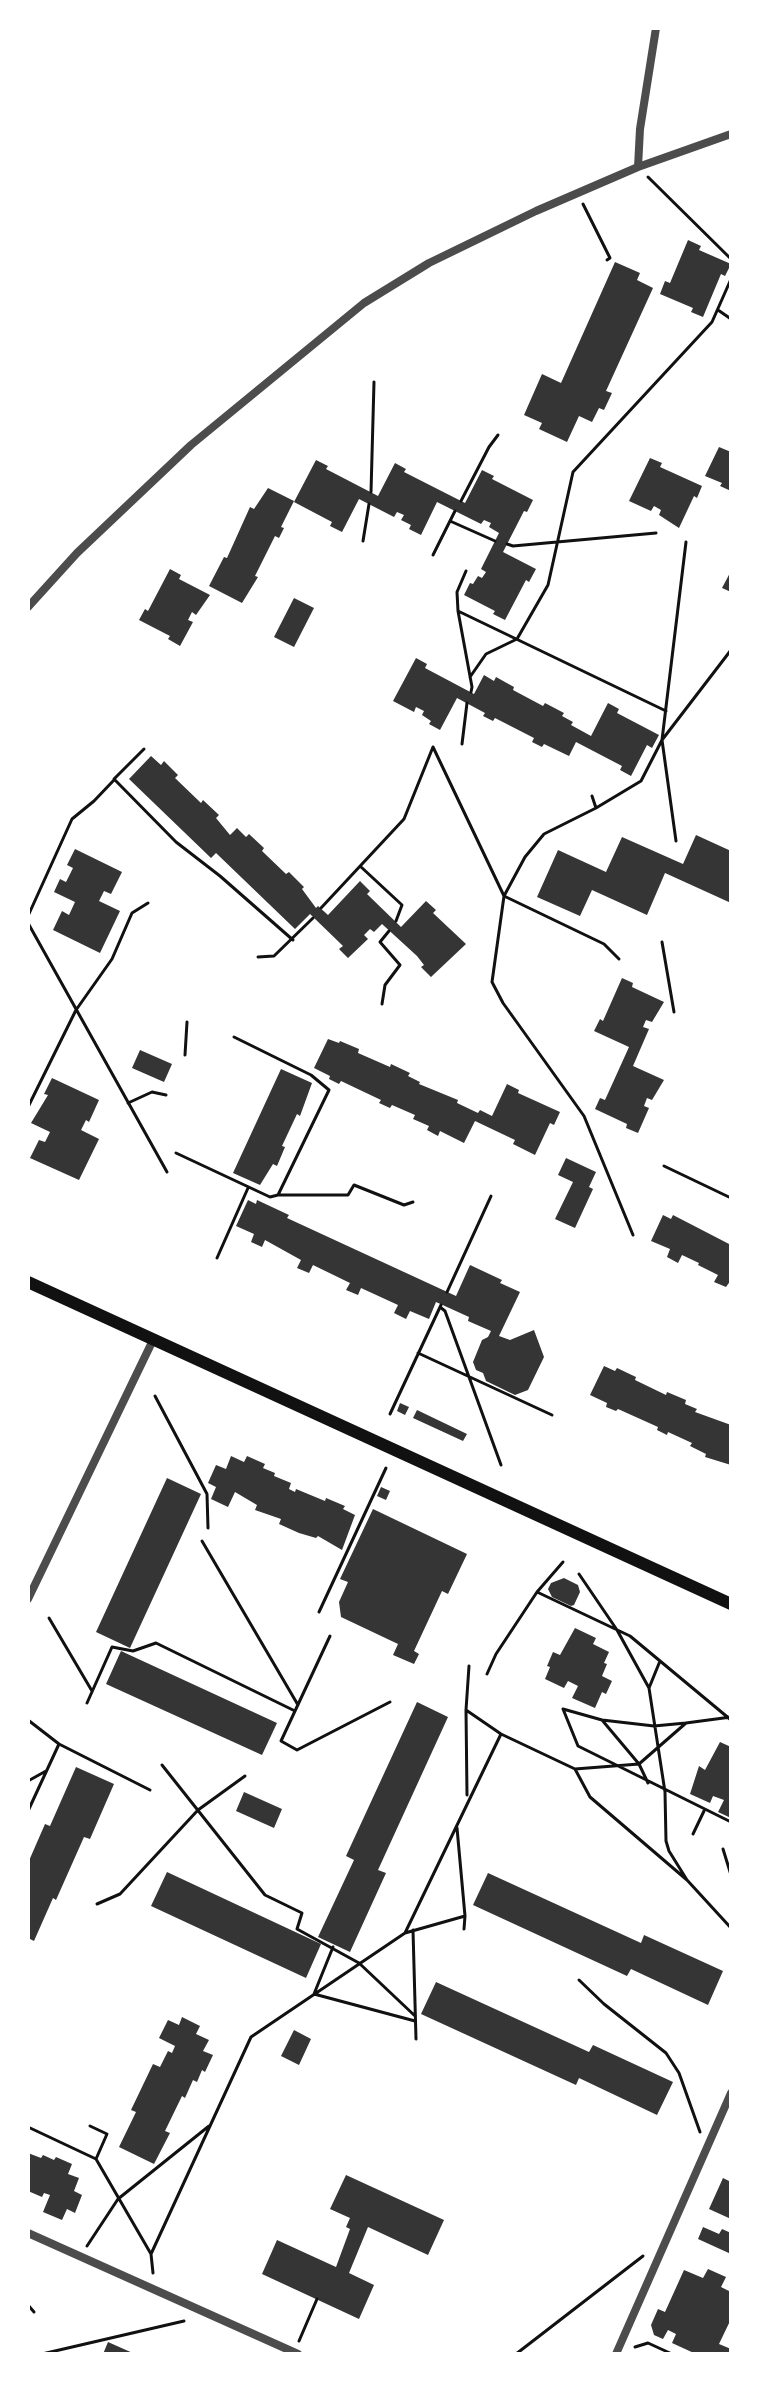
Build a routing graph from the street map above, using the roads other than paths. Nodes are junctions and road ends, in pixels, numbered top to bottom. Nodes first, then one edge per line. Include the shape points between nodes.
1 (656, 28) edge
2 (731, 134) edge
3 (638, 167) junction
4 (28, 607) edge
5 (28, 1282) edge
6 (154, 1338) junction
7 (28, 1599) edge
8 (731, 1604) edge
9 (731, 2093) edge
10 (28, 2233) edge
11 (297, 2353) edge
12 (616, 2354) edge

1 - 3 street
2 - 3 street
3 - 4 street via 429,263 364,303 191,445
5 - 6 main road
6 - 7 street
6 - 8 main road
9 - 12 street
10 - 11 street

